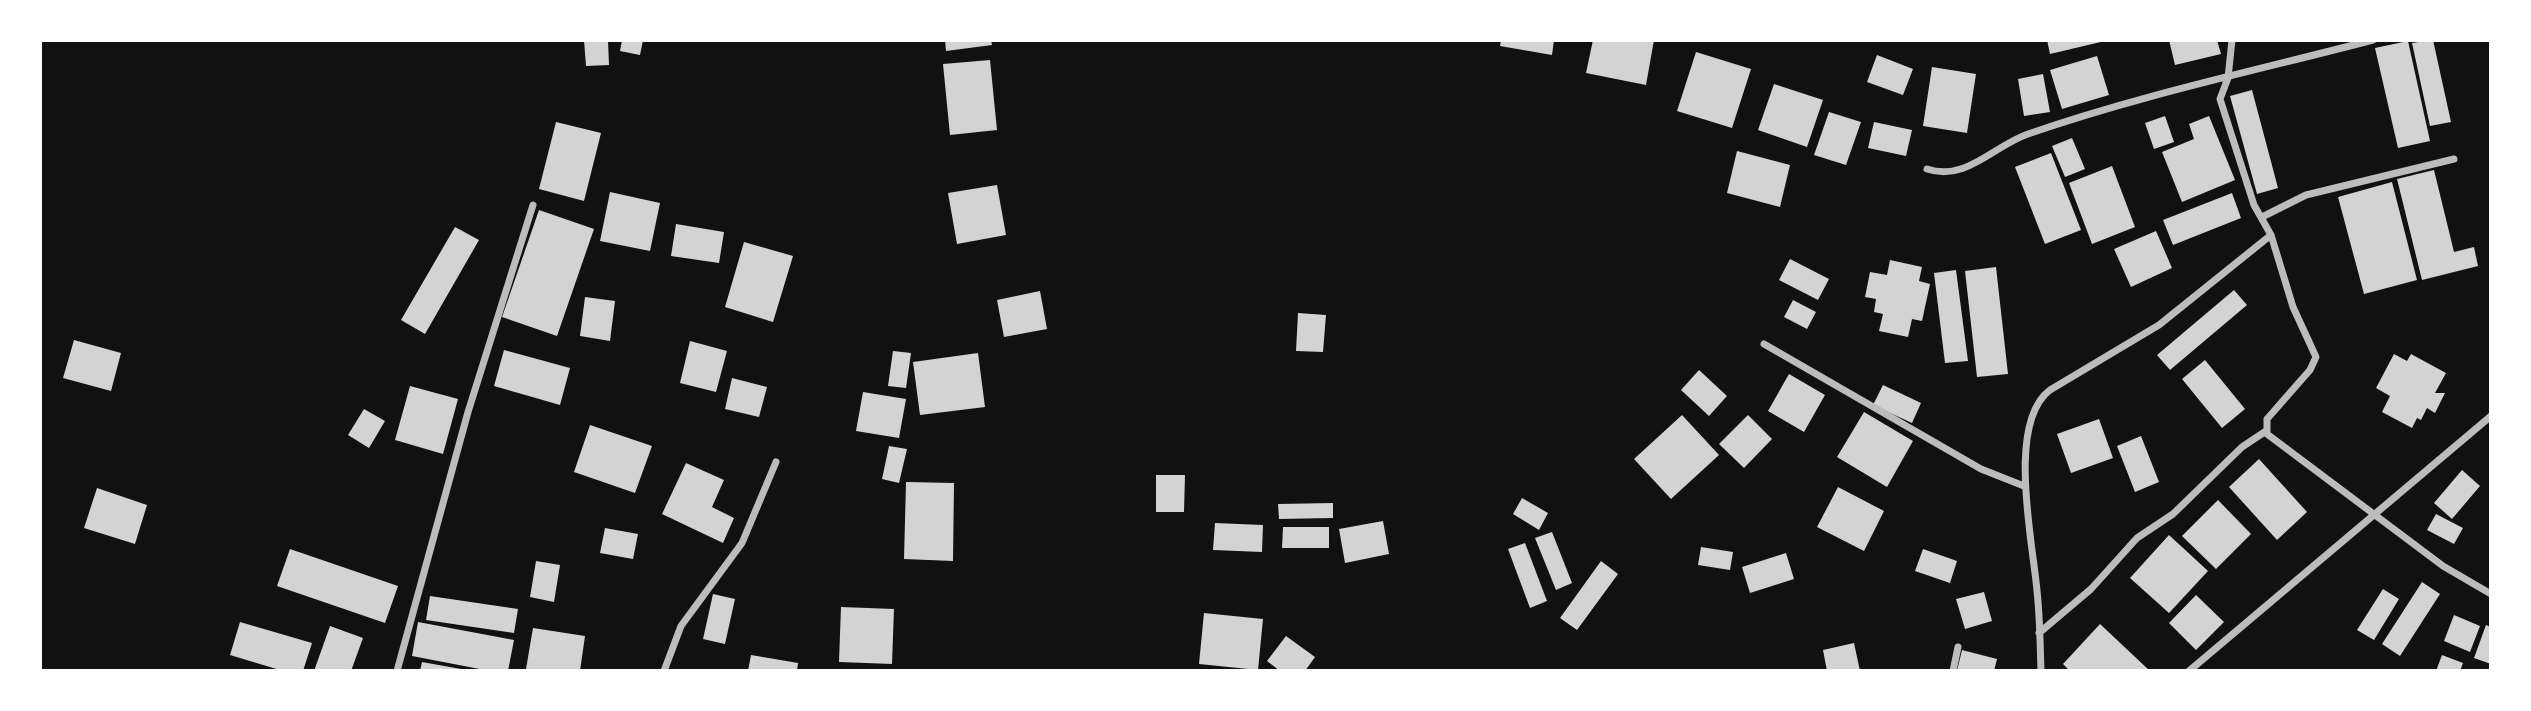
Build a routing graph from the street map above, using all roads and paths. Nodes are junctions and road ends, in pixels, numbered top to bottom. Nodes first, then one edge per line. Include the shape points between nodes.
1 (2232, 40) edge
2 (2373, 40) edge
3 (2228, 78) junction
4 (2454, 159) dead end
5 (1927, 169) dead end
6 (533, 205) dead end
7 (2263, 217) junction
8 (2271, 234) junction
9 (1764, 344) dead end
10 (2491, 416) edge
11 (2266, 431) junction
12 (776, 462) dead end
13 (2024, 486) junction
14 (2376, 515) junction
15 (2491, 594) edge
16 (2039, 633) junction
17 (1958, 647) dead end
18 (397, 671) edge
19 (664, 671) edge
20 (1953, 671) edge
21 (2040, 671) edge
22 (2189, 671) edge

1 - 3 street
2 - 3 street
3 - 5 street via 2076,118 2019,138 1956,172 1941,174
3 - 7 street via 2220,99 2254,205
4 - 7 street via 2306,195
6 - 18 street via 468,412
7 - 8 street
8 - 11 street via 2289,294 2316,357 2267,419
8 - 13 street via 2159,325 2040,398
9 - 13 street via 1981,469
10 - 14 street
11 - 14 street via 2273,441
11 - 16 street via 2242,447 2173,514 2137,538 2091,589
12 - 19 street via 742,543 681,626
13 - 16 street
14 - 15 street via 2443,566
14 - 22 street
16 - 21 street
17 - 20 street

